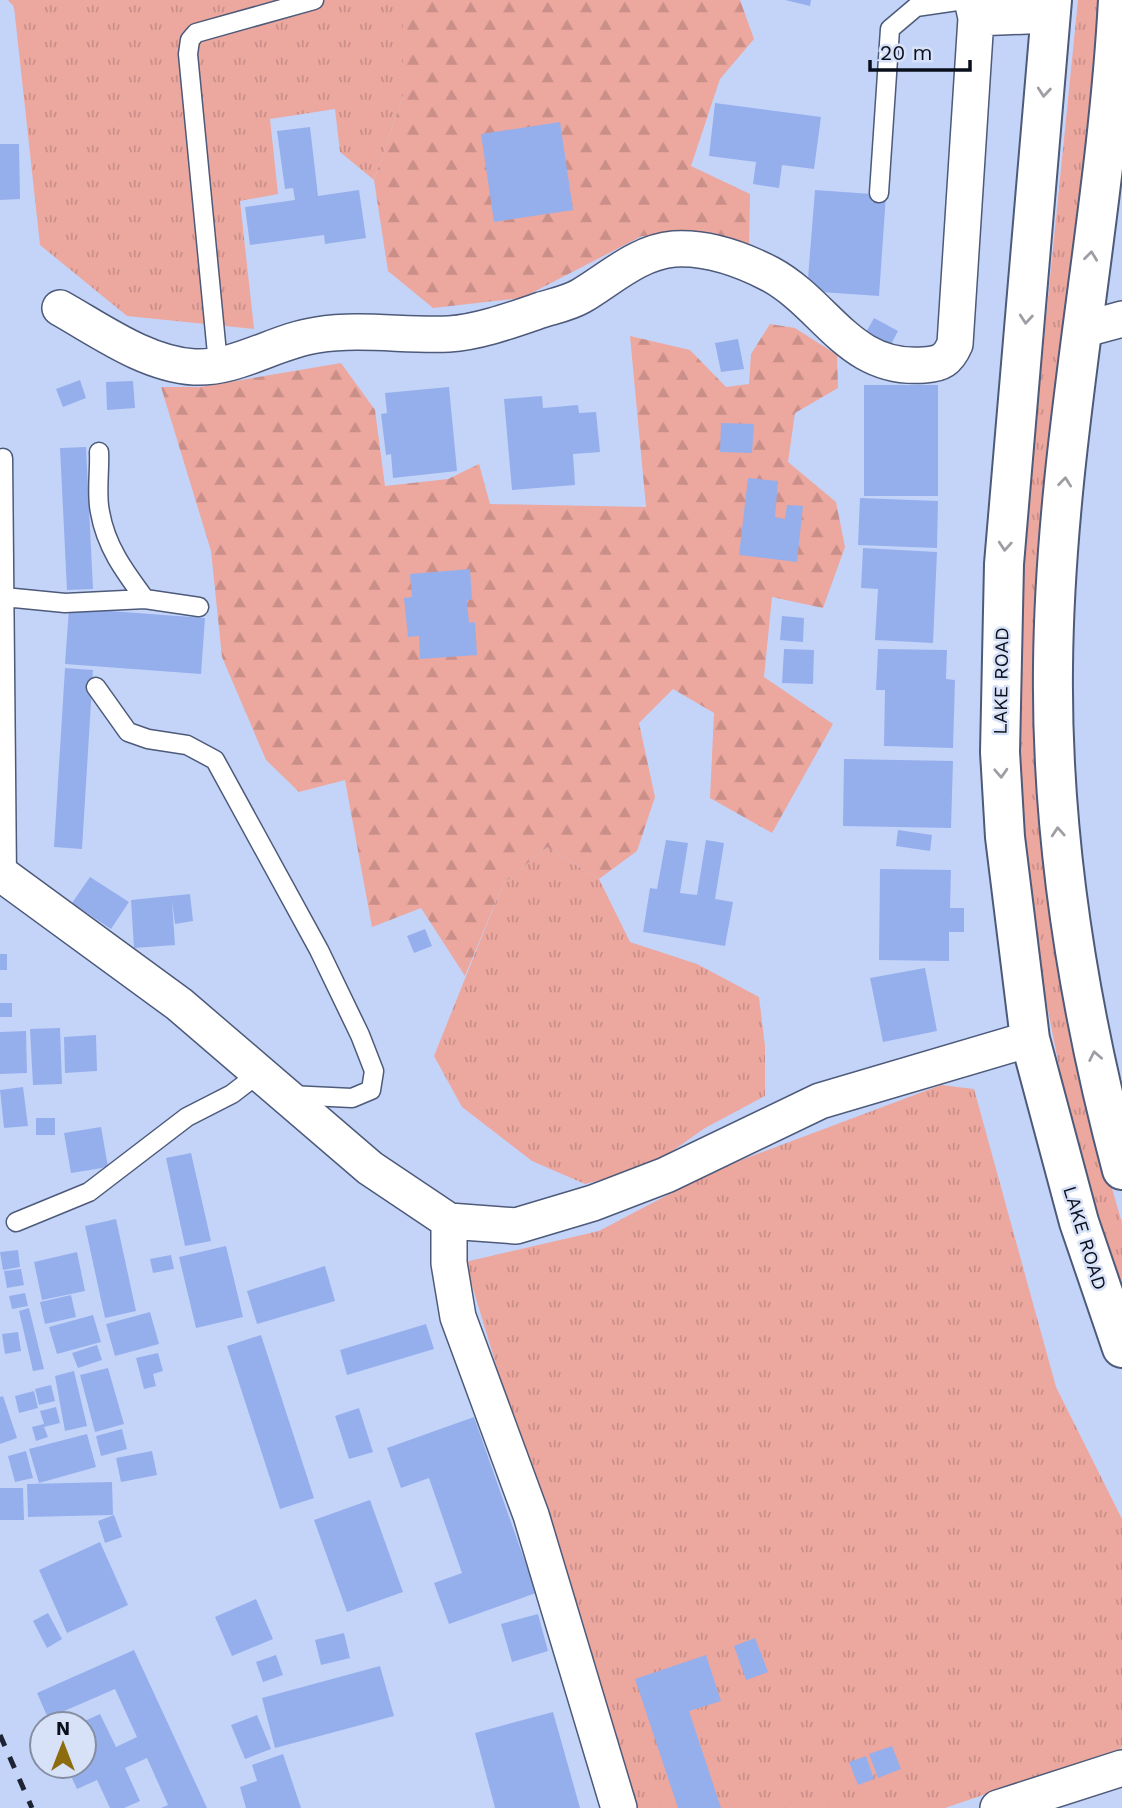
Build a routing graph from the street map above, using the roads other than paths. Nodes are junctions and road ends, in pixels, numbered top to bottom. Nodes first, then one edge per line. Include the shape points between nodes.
1 (314, 0) edge
2 (971, 6) edge
3 (1051, 8) edge
4 (1119, 19) edge
5 (879, 193) dead end
6 (60, 308) dead end
7 (1122, 319) edge
8 (1082, 330) junction
9 (218, 364) junction
10 (99, 452) dead end
11 (3, 458) dead end
12 (4, 597) junction
13 (145, 599) junction
14 (199, 607) dead end
15 (96, 687) dead end
16 (4, 875) edge
17 (1030, 1039) junction
18 (270, 1084) junction
19 (1113, 1093) edge
20 (1122, 1170) edge
21 (449, 1221) junction
22 (16, 1222) dead end
23 (1122, 1348) edge
24 (1122, 1768) edge
25 (619, 1808) edge
26 (998, 1808) edge

1 - 9 lane via 196,33 190,40
2 - 3 street
2 - 5 lane via 916,7 890,29
2 - 9 street via 955,344 950,356 938,364 883,363 860,352 772,275 724,253 673,249 634,262 579,297 509,321 451,334 362,331 314,335
3 -> 17 main road, LAKE ROAD via 1009,486 1000,698 1005,837
8 -> 4 main road
6 - 9 street via 159,361 196,367
7 - 8 street
19 -> 8 main road via 1068,919 1054,765 1058,575
10 - 13 lane via 99,510 104,530 116,560
11 - 12 lane
12 - 13 lane via 65,603
12 - 16 lane
13 - 14 lane
15 - 18 lane via 128,732 187,746 215,760 319,950 374,1071 371,1090 352,1098
16 - 18 street via 179,1004
17 - 21 street via 820,1101 666,1175 593,1203 516,1226
17 - 23 main road, LAKE ROAD via 1079,1222
18 - 21 street via 370,1168
18 - 22 lane via 232,1094 187,1117 89,1192
19 - 20 main road
21 - 25 street via 449,1264 458,1317 531,1515
24 - 26 street

